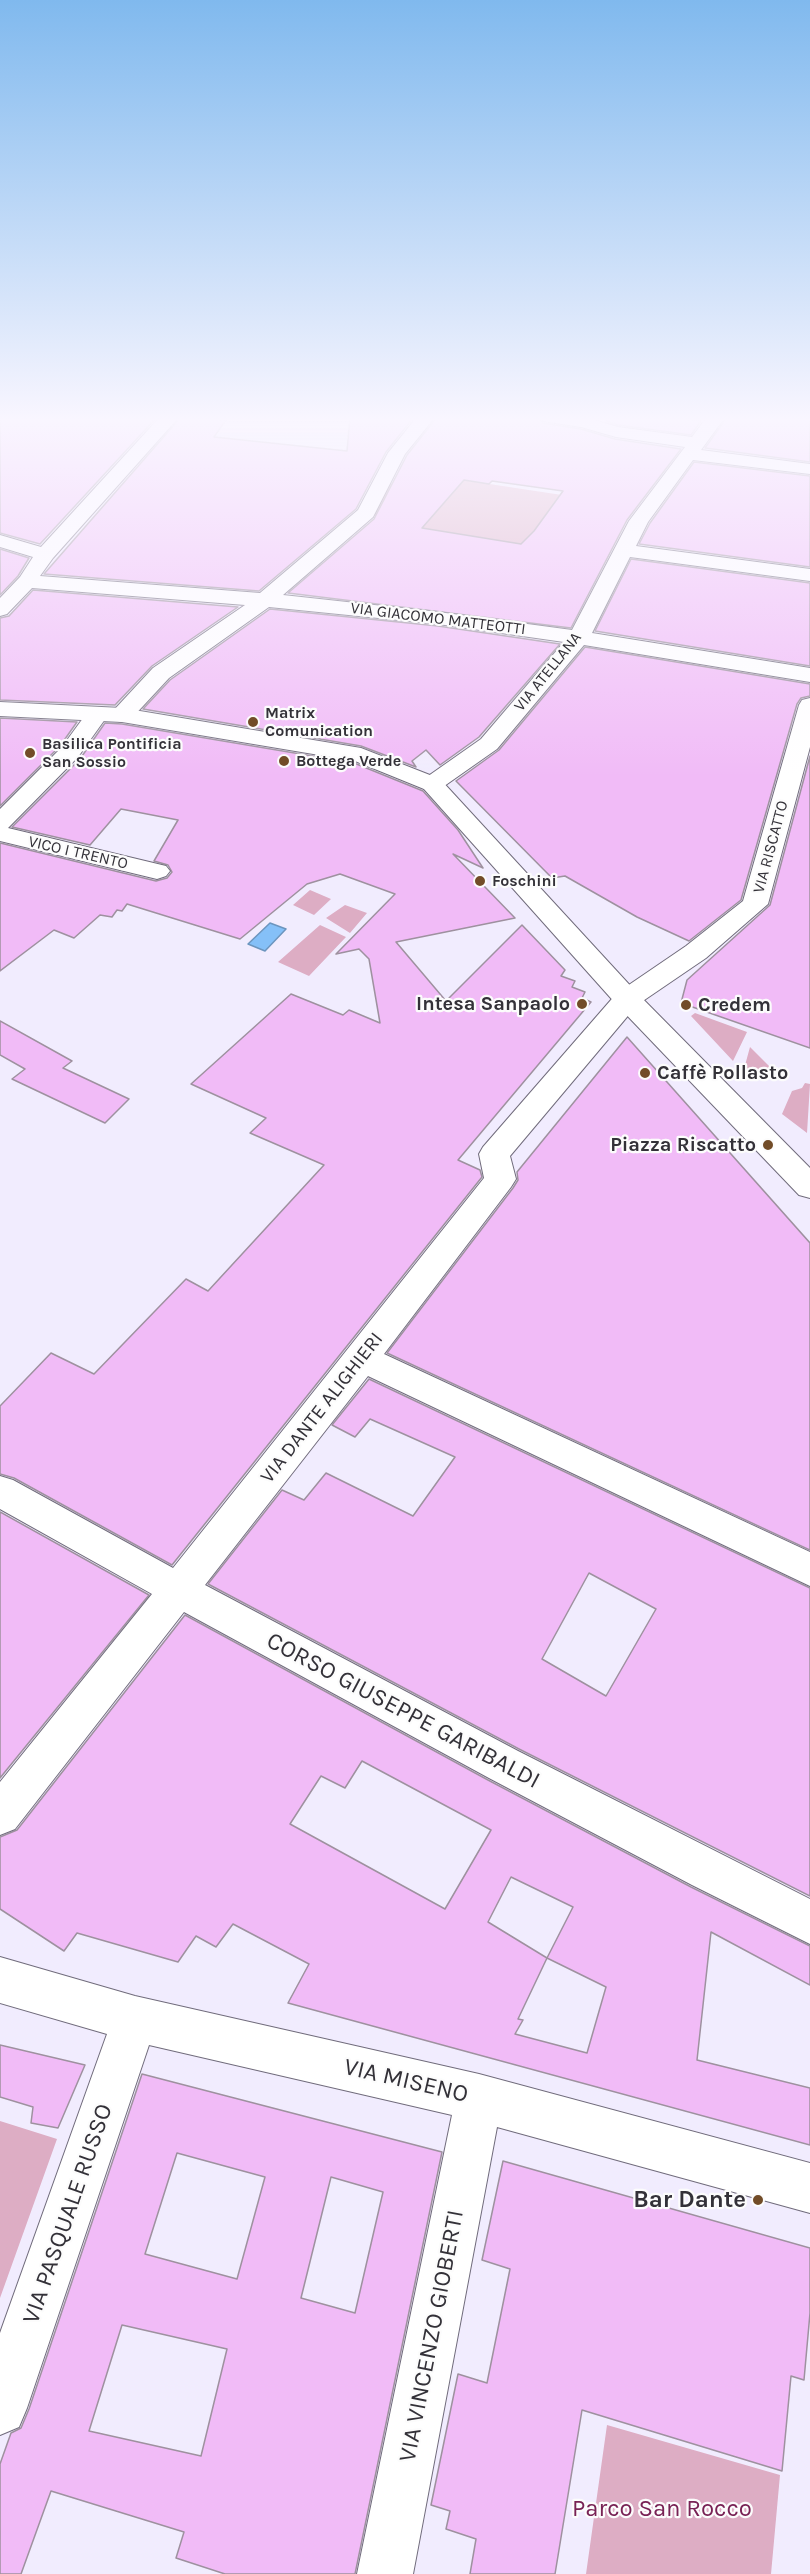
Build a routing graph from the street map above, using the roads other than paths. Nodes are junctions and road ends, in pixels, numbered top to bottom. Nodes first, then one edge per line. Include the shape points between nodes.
1 (60, 537) edge
2 (338, 537) edge
3 (631, 537) edge
4 (0, 541) edge
5 (624, 550) junction
6 (45, 554) junction
7 (810, 575) edge
8 (27, 581) junction
9 (265, 600) junction
10 (0, 610) edge
11 (579, 637) junction
12 (810, 675) edge
13 (810, 705) edge
14 (0, 709) edge
15 (97, 715) junction
16 (122, 716) junction
17 (432, 784) junction
18 (0, 823) edge
19 (0, 834) edge
20 (157, 871) dead end
21 (627, 999) junction
22 (810, 1187) edge
23 (362, 1358) junction
24 (0, 1491) edge
25 (810, 1570) edge
26 (178, 1591) junction
27 (0, 1815) edge
28 (810, 1922) edge
29 (0, 1980) edge
30 (135, 2019) junction
31 (479, 2098) junction
32 (810, 2188) edge
33 (0, 2408) edge
34 (385, 2574) edge

1 - 6 street
2 - 9 street
3 - 5 street, VIA ATELLANA
4 - 6 street
5 - 7 street
5 - 11 street, VIA ATELLANA
6 - 8 street
8 - 9 street, VIA GIACOMO MATTEOTTI
8 - 10 street
9 - 11 street, VIA GIACOMO MATTEOTTI
9 - 16 street via 160,673
11 - 12 street, VIA GIACOMO MATTEOTTI
11 - 17 street, VIA ATELLANA via 489,744
13 - 21 street, VIA RISCATTO via 755,904 696,952
14 - 15 street
15 - 16 street
15 - 18 street via 70,752
16 - 17 street via 361,755
17 - 21 street
19 - 20 street, VICO I TRENTO
21 - 22 street
21 - 23 street, VIA DANTE ALIGHIERI via 494,1154 500,1179
23 - 25 street
23 - 26 street, VIA DANTE ALIGHIERI
24 - 26 street, CORSO GIUSEPPE GARIBALDI
26 - 27 street, VIA DANTE ALIGHIERI
26 - 28 street, CORSO GIUSEPPE GARIBALDI via 616,1825
29 - 30 street, VIA MISENO
30 - 31 street, VIA MISENO
30 - 33 street, VIA PASQUALE RUSSO
31 - 32 street, VIA MISENO
31 - 34 street, VIA VINCENZO GIOBERTI

